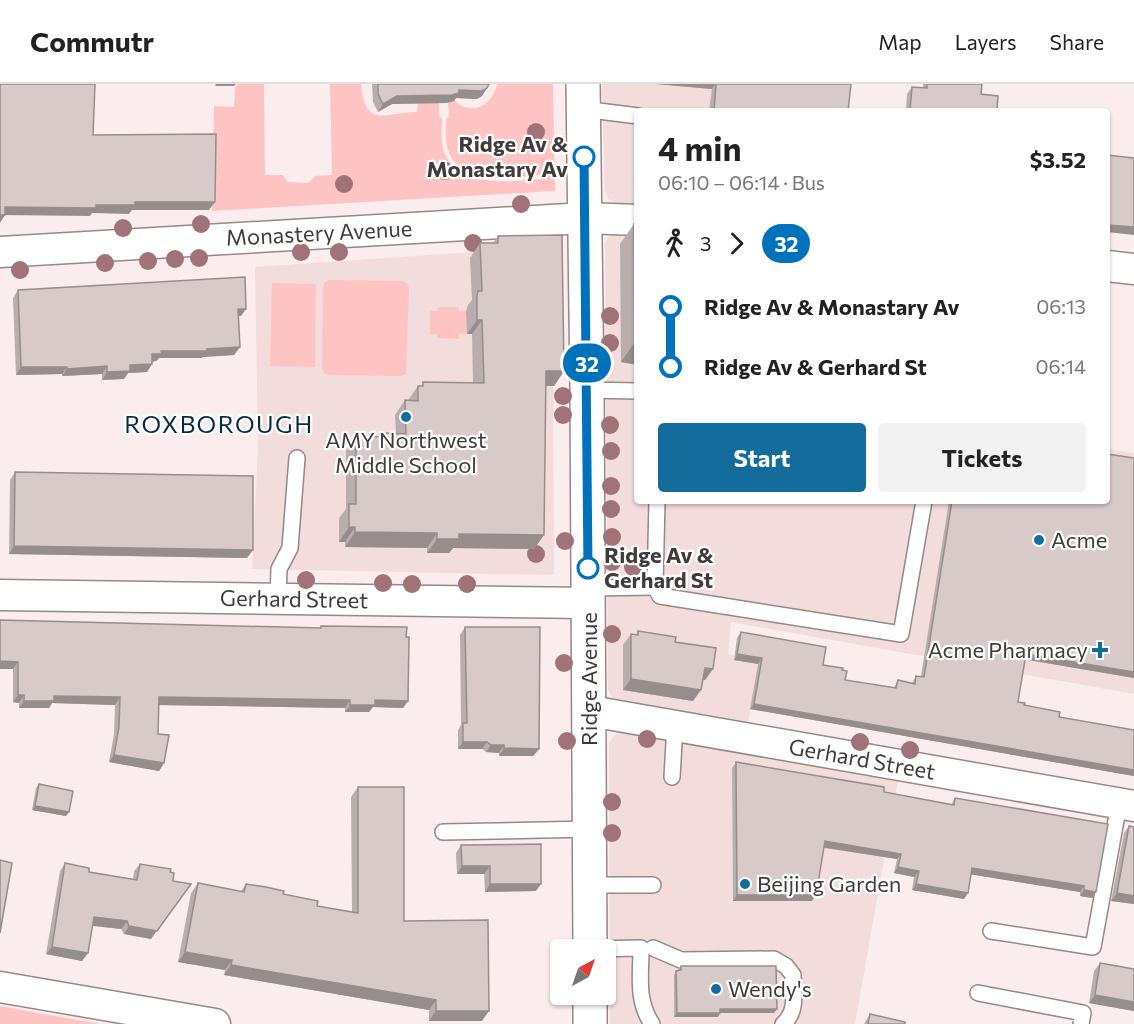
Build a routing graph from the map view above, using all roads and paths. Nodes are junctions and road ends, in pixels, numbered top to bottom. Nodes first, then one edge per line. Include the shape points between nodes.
1 (583, 96) edge
2 (634, 115) edge
3 (585, 218) junction
4 (634, 220) edge
5 (0, 252) edge
6 (1110, 266) edge
7 (1134, 269) edge
8 (587, 390) junction
9 (634, 391) edge
10 (297, 458) dead end
11 (657, 504) edge
12 (923, 504) edge
13 (656, 587) junction
14 (0, 595) edge
15 (588, 595) junction
16 (278, 599) junction
17 (590, 711) junction
18 (675, 726) junction
19 (672, 777) dead end
20 (1126, 805) edge
21 (590, 829) junction
22 (443, 832) dead end
23 (590, 885) junction
24 (653, 885) dead end
25 (991, 931) dead end
26 (590, 939) edge
27 (647, 948) junction
28 (616, 949) edge
29 (0, 987) edge
30 (978, 993) dead end
31 (590, 1005) edge
32 (215, 1024) edge
33 (590, 1024) edge
34 (652, 1024) edge
35 (783, 1024) edge
36 (1081, 1024) edge

1 - 2 lane
1 - 3 main road, Ridge Avenue
3 - 4 street, Monastery Avenue
3 - 5 street, Monastery Avenue
3 - 8 main road, Ridge Avenue
6 - 7 street
8 - 9 lane
8 - 15 main road, Ridge Avenue
10 - 16 lane via 290,548 279,569
11 - 13 lane
12 - 13 lane via 901,634 660,596
13 - 15 lane
14 - 16 street, Gerhard Street
15 - 16 street, Gerhard Street
15 - 17 main road, Ridge Avenue
17 - 18 street, Gerhard Street
17 - 21 main road, Ridge Avenue
18 - 19 lane
18 - 20 street, Gerhard Street
20 - 25 lane via 1093,947
21 - 22 lane
21 - 23 main road, Ridge Avenue
23 - 24 lane
23 - 26 main road, Ridge Avenue
27 - 28 lane
27 - 34 lane via 640,998
27 - 35 lane via 681,960 781,962 793,975 793,1009
29 - 32 street
30 - 36 lane via 1083,1012
31 - 33 main road

